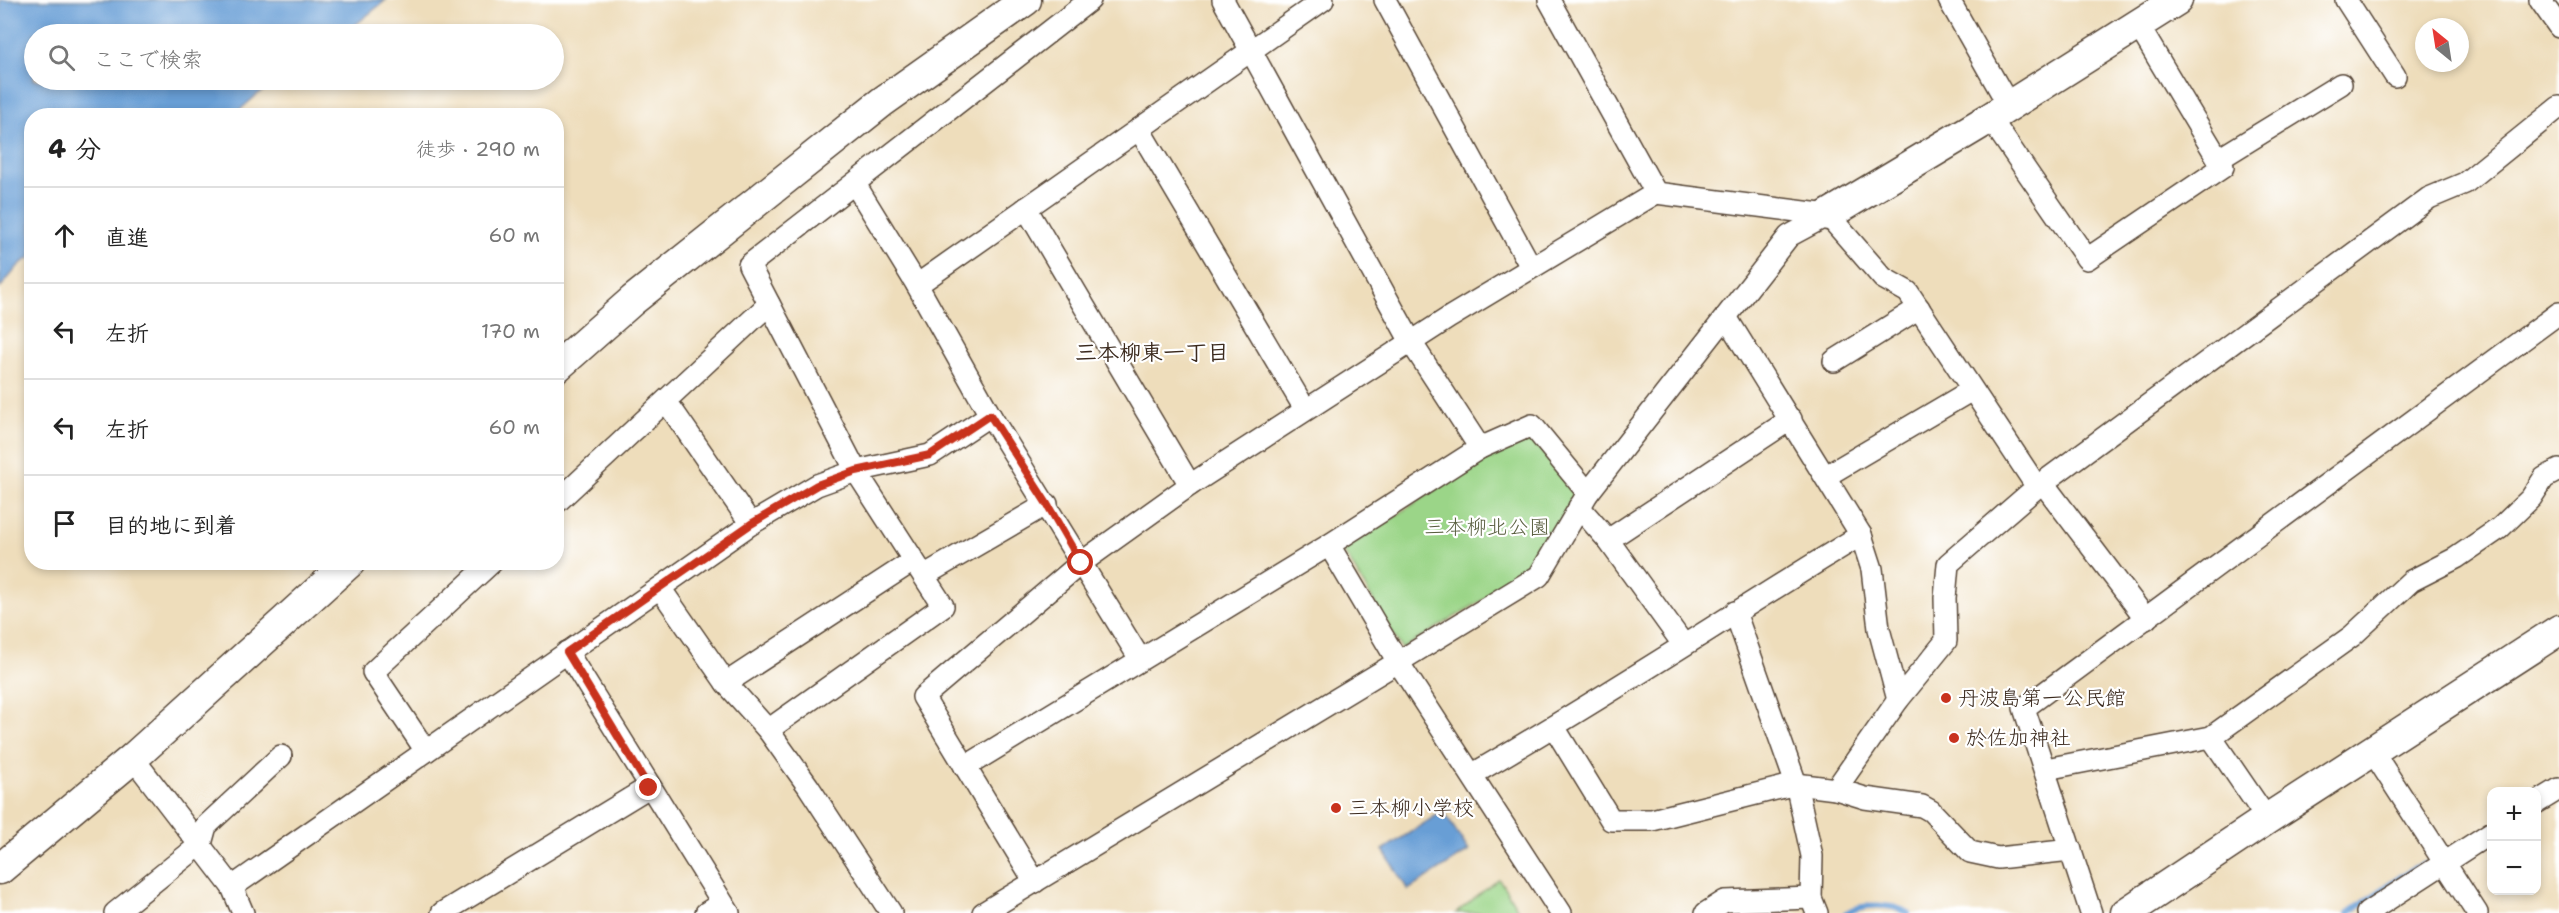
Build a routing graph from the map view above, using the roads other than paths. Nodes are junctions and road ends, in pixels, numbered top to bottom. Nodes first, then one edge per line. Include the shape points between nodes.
1 (1026, 0) edge
2 (1090, 0) edge
3 (1223, 0) edge
4 (1323, 0) edge
5 (1385, 0) edge
6 (1549, 0) edge
7 (1949, 0) edge
8 (2346, 0) edge
9 (2540, 0) edge
10 (2157, 9) edge
11 (2559, 27) edge
12 (1250, 50) junction
13 (2395, 76) dead end
14 (2341, 84) dead end
15 (2559, 107) edge
16 (2000, 112) junction
17 (1139, 129) junction
18 (2219, 159) junction
19 (855, 184) junction
20 (1656, 193) junction
21 (1026, 208) junction
22 (1828, 215) junction
23 (1531, 267) junction
24 (917, 285) junction
25 (769, 304) junction
26 (1919, 308) junction
27 (2559, 313) edge
28 (1726, 317) junction
29 (1411, 342) junction
30 (564, 361) edge
31 (1834, 361) dead end
32 (1972, 390) junction
33 (666, 401) junction
34 (1305, 409) junction
35 (990, 415) junction
36 (1791, 419) junction
37 (1480, 448) junction
38 (2559, 470) edge
39 (856, 471) junction
40 (1827, 476) junction
41 (1190, 485) junction
42 (2040, 485) junction
43 (564, 496) edge
44 (1584, 500) junction
45 (1047, 504) junction
46 (751, 524) junction
47 (1861, 535) junction
48 (1608, 540) junction
49 (1329, 545) junction
50 (1081, 563) junction
51 (919, 568) junction
52 (341, 570) edge
53 (483, 570) edge
54 (660, 588) junction
55 (1735, 612) junction
56 (2146, 619) junction
57 (2559, 630) edge
58 (1683, 644) junction
59 (567, 652) junction
60 (1140, 659) junction
61 (1398, 662) junction
62 (726, 683) junction
63 (1898, 700) junction
64 (1554, 727) junction
65 (768, 730) junction
66 (2211, 737) junction
67 (426, 751) junction
68 (2373, 752) junction
69 (281, 756) dead end
70 (133, 758) junction
71 (965, 767) junction
72 (2046, 769) junction
73 (1473, 774) junction
74 (1796, 784) junction
75 (649, 788) junction
76 (1836, 789) junction
77 (2559, 789) edge
78 (2541, 800) edge
79 (2267, 819) junction
80 (2487, 835) edge
81 (201, 844) junction
82 (2071, 850) junction
83 (2445, 862) junction
84 (0, 869) edge
85 (1035, 882) junction
86 (232, 887) junction
87 (1814, 906) edge
88 (719, 910) edge
89 (115, 913) edge
90 (243, 913) edge
91 (442, 913) edge
92 (891, 913) edge
93 (983, 913) edge
94 (1561, 913) edge
95 (1706, 913) edge
96 (2091, 913) edge
97 (2126, 913) edge
98 (2367, 913) edge
99 (2477, 913) edge

1 - 30 street via 882,102 633,300
2 - 19 street
3 - 12 street
4 - 12 street
5 - 23 street
6 - 20 street
7 - 16 street
8 - 13 street
9 - 11 street
10 - 16 street
10 - 18 street
12 - 17 street
12 - 29 street
14 - 18 street
15 - 42 street via 2465,183 2429,198
16 - 18 street via 2087,259 2223,167
16 - 22 street
17 - 21 street
17 - 34 street
19 - 24 street
19 - 25 street via 749,265
20 - 22 street
20 - 23 street
21 - 24 street
21 - 41 street
22 - 26 street via 1883,278 1908,292
22 - 28 street via 1789,236
23 - 29 street
24 - 35 street
25 - 33 street
25 - 39 street
26 - 31 street
26 - 32 street
27 - 56 street
28 - 36 street
28 - 44 street
29 - 34 street
29 - 37 street
32 - 40 street
32 - 42 street
33 - 43 street
33 - 46 street
34 - 41 street
35 - 39 street via 930,455
35 - 45 street
36 - 40 street
36 - 48 street
37 - 44 street via 1532,425
37 - 49 street
38 - 66 street via 2544,478 2500,528 2411,582 2352,636
39 - 46 street via 817,485
39 - 51 street
40 - 47 street
41 - 50 street
42 - 56 street
42 - 63 street via 1948,564 1946,641
44 - 48 street
44 - 61 street via 1539,576
45 - 50 street
45 - 51 street
46 - 54 street
47 - 55 street
47 - 63 street via 1872,569 1879,629
48 - 58 street
49 - 60 street
49 - 61 street
50 - 60 street
50 - 71 street via 923,697
51 - 62 street
51 - 65 street via 943,606
52 - 70 street
53 - 67 street via 373,672
54 - 59 street
54 - 62 street
55 - 58 street
55 - 74 street
56 - 72 street via 2024,708
57 - 68 street
58 - 64 street
59 - 67 street
59 - 75 street
60 - 71 street
61 - 73 street
61 - 85 street
62 - 65 street
63 - 76 street
64 - 73 street
64 - 74 street via 1611,820 1652,820
65 - 92 street
66 - 72 street
66 - 79 street
67 - 86 street
68 - 79 street
68 - 83 street
69 - 81 street via 206,826
70 - 81 street
70 - 84 street
71 - 85 street
72 - 82 street
73 - 94 street
74 - 76 street
74 - 87 street via 1812,855
75 - 88 street
75 - 91 street
76 - 82 street via 1865,798 1922,806 1970,852 1998,858
77 - 78 street
79 - 97 street
80 - 83 street
81 - 86 street
81 - 89 street
82 - 96 street
83 - 98 street
83 - 99 street
85 - 93 street
86 - 90 street
87 - 95 street via 1725,901

